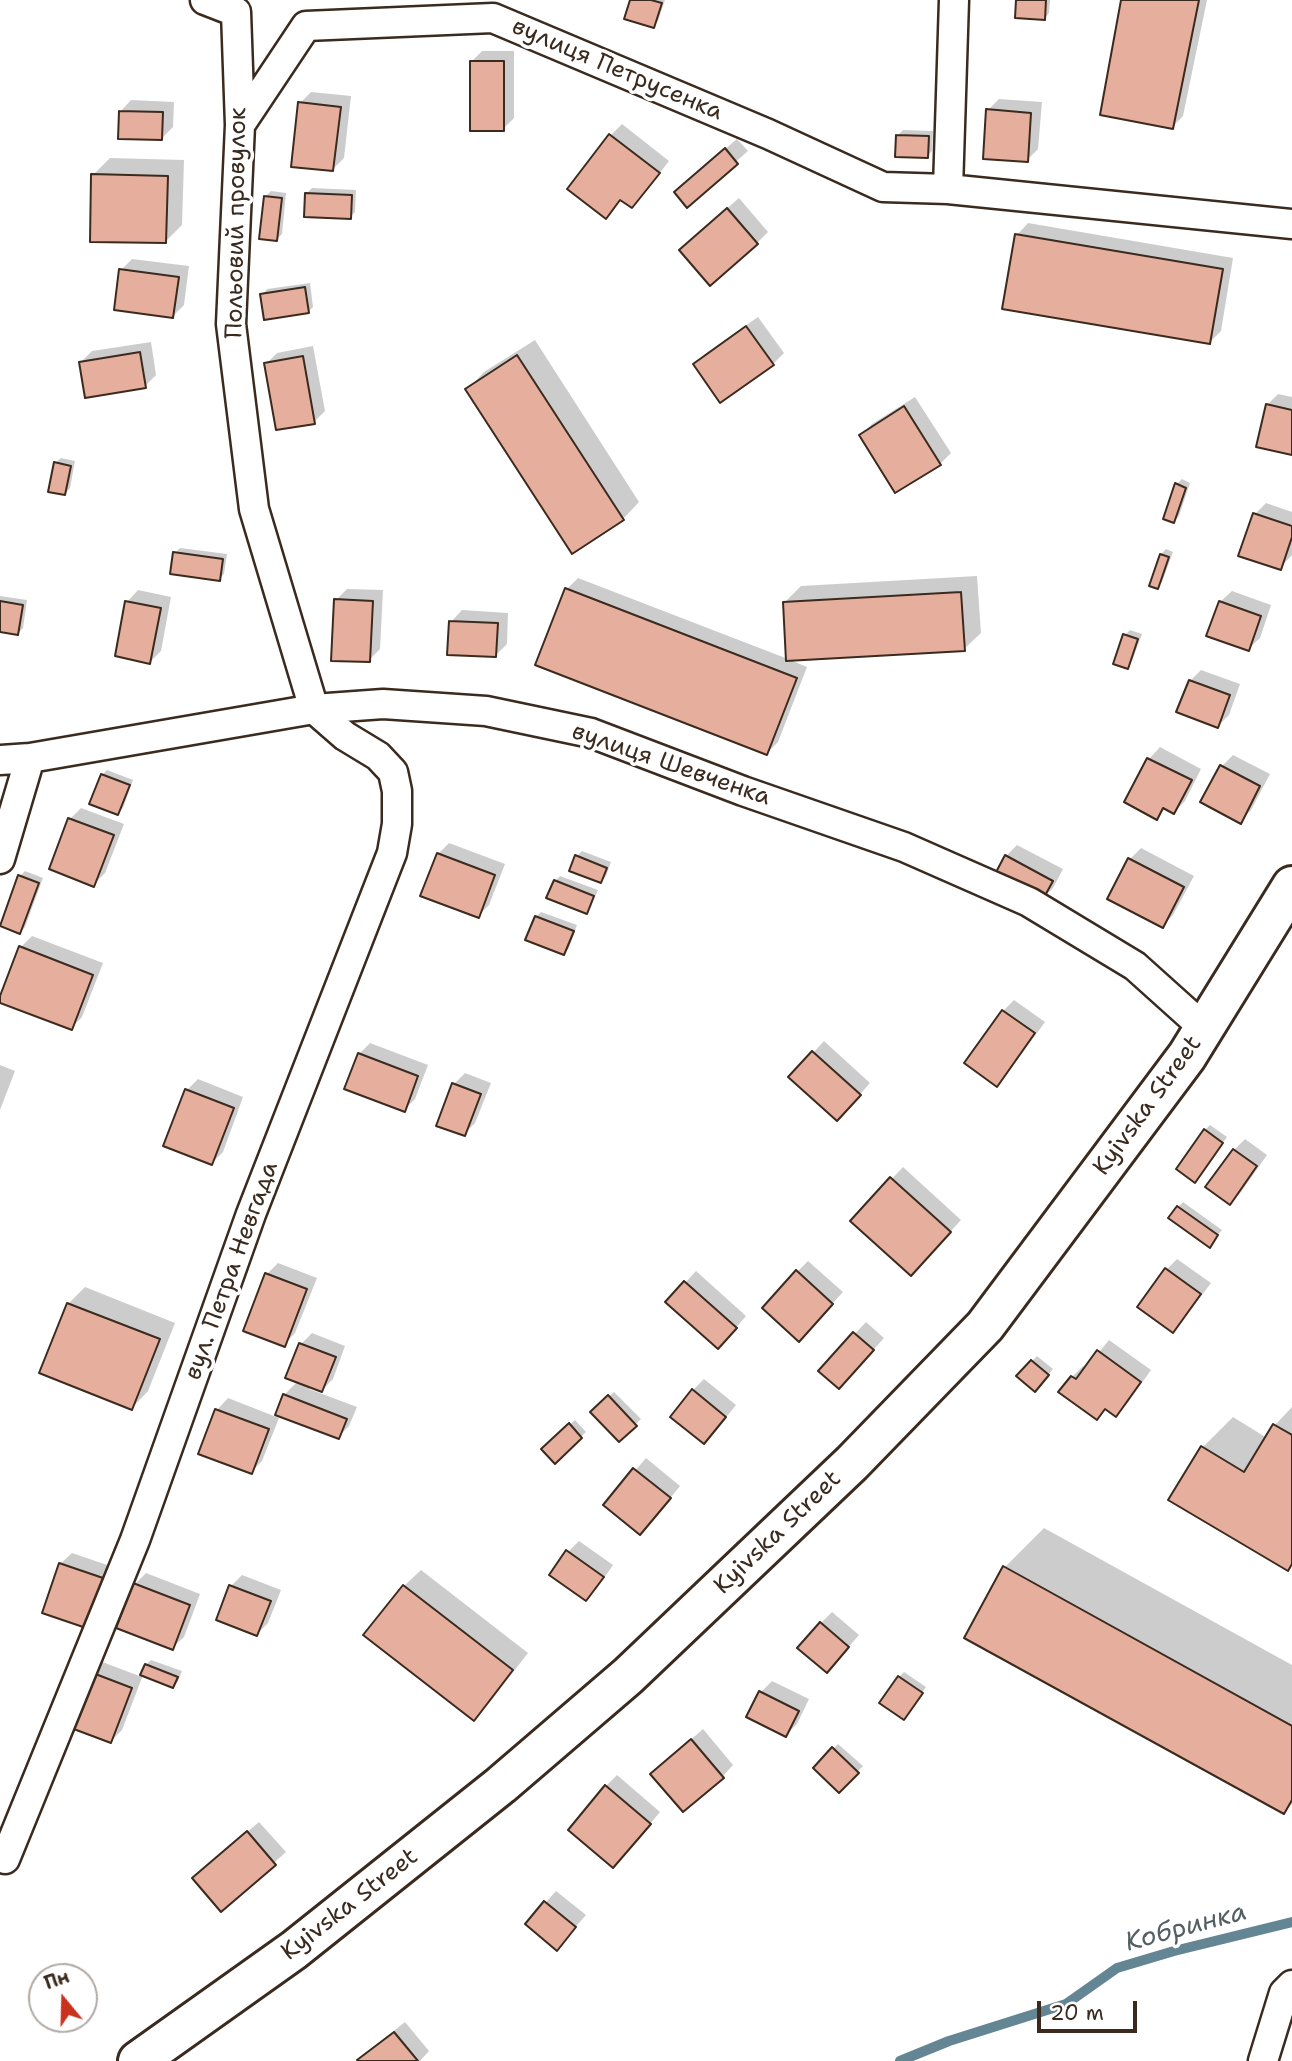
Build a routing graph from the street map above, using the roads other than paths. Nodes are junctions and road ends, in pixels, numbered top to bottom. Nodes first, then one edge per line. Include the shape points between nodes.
1 (205, 0) edge
2 (954, 0) edge
3 (240, 125) junction
4 (948, 190) junction
5 (1292, 225) edge
6 (314, 709) junction
7 (30, 758) junction
8 (0, 760) edge
9 (0, 859) edge
10 (1292, 886) edge
11 (1204, 1028) junction
12 (5, 1859) dead end
13 (1292, 1984) edge
14 (138, 2061) edge
15 (1263, 2061) edge

1 - 3 street, Польовий провулок via 236,12
2 - 4 street
3 - 4 street, вулиця Петрусенка via 306,26 493,18 883,187
3 - 6 street, Польовий провулок via 231,324 254,509
4 - 5 street, вулиця Петрусенка
6 - 7 street, вулиця Шевченка
6 - 11 street, вулиця Шевченка via 383,704 486,711 591,733 904,847 1029,902 1135,966
6 - 12 street, вул. Петра Невгада via 393,772 397,824 392,853 251,1214 135,1539
7 - 8 street, вулиця Шевченка
7 - 9 street
10 - 11 main road, Kyivska Street
11 - 14 main road, Kyivska Street via 985,1326 852,1463 628,1676 501,1785 294,1950
13 - 15 street via 1284,1993

